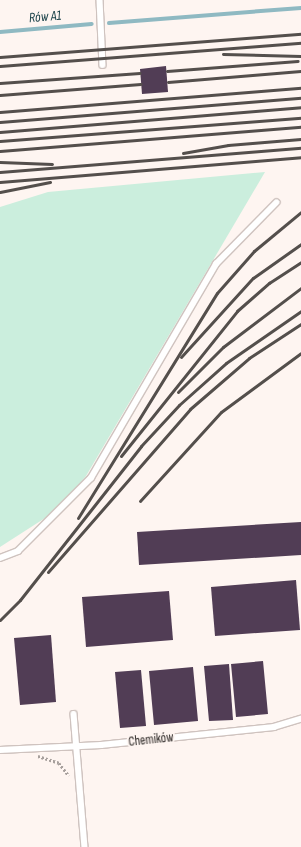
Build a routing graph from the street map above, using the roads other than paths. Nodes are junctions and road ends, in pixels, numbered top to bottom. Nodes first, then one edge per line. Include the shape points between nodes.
1 (100, 0) edge
2 (104, 65) dead end
3 (276, 204) dead end
4 (0, 558) edge
5 (74, 714) dead end
6 (301, 718) edge
7 (76, 746) junction
8 (0, 750) edge
9 (85, 847) edge

1 - 2 lane
3 - 4 lane via 216,264 91,478 18,551
5 - 7 lane
6 - 7 lane, Chemików via 274,727
7 - 8 lane, Chemików
7 - 9 lane

